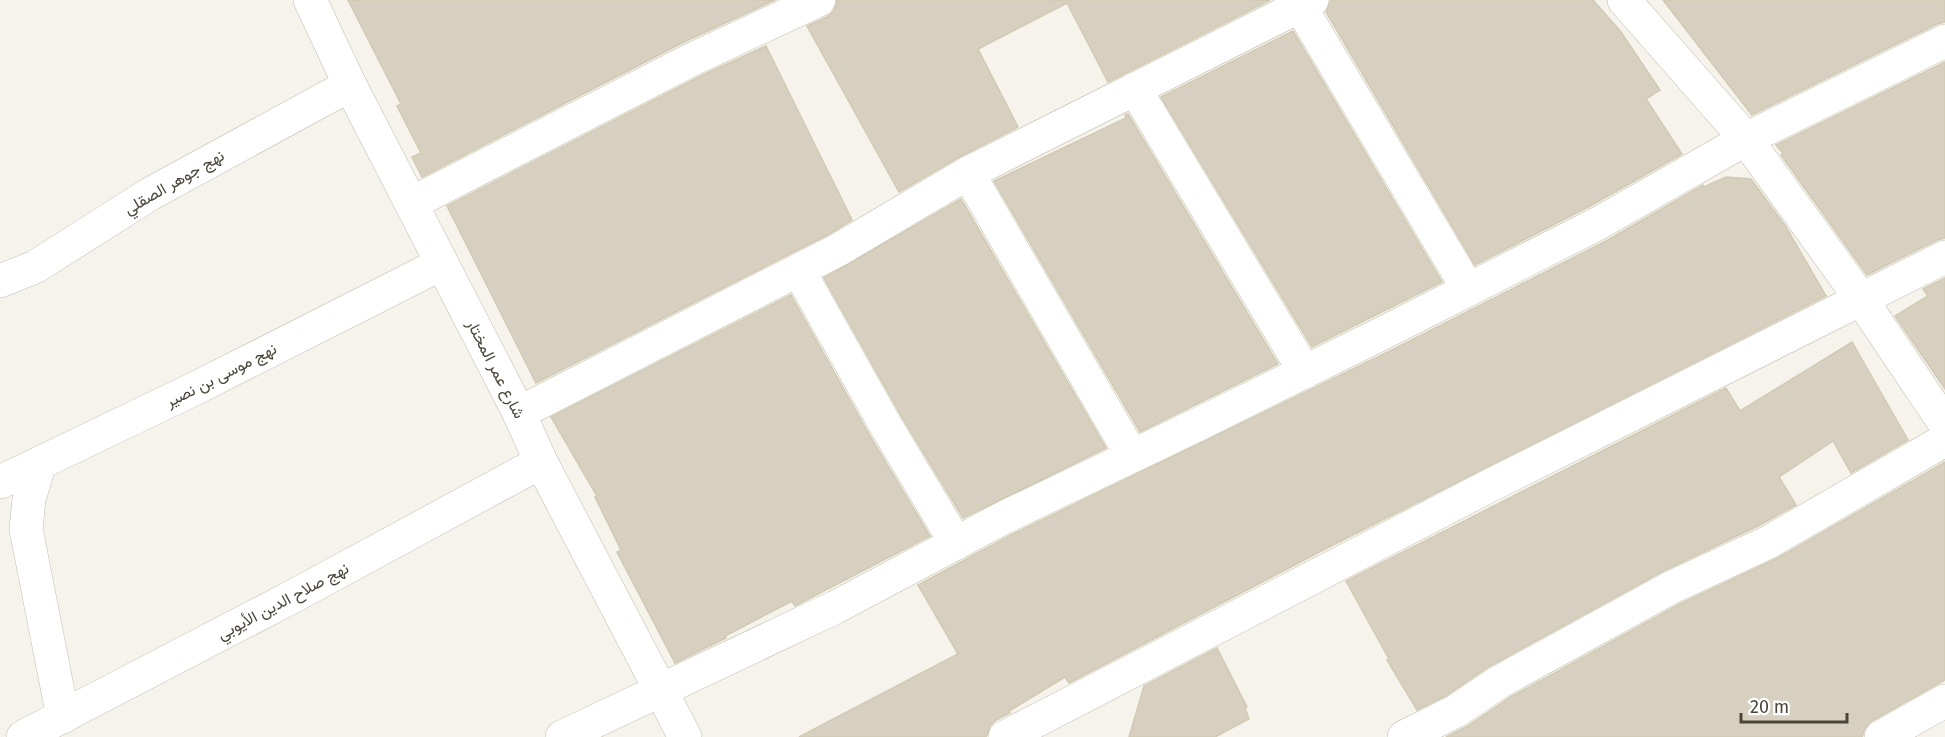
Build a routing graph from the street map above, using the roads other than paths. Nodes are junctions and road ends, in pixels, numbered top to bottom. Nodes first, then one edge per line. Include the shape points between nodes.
1 (310, 0) edge
2 (819, 0) edge
3 (1624, 0) edge
4 (1306, 3) edge
5 (1945, 41) edge
6 (350, 85) junction
7 (1135, 89) junction
8 (1746, 140) junction
9 (968, 173) junction
10 (412, 203) junction
11 (1945, 257) edge
12 (441, 264) junction
13 (799, 271) junction
14 (0, 280) edge
15 (1468, 289) junction
16 (1862, 299) junction
17 (1305, 372) junction
18 (519, 413) junction
19 (1945, 424) edge
20 (1945, 440) edge
21 (1132, 456) junction
22 (541, 462) junction
23 (40, 464) junction
24 (0, 482) edge
25 (956, 543) junction
26 (659, 691) junction
27 (1945, 701) edge
28 (63, 717) junction
29 (23, 737) edge
30 (562, 737) edge
31 (685, 737) edge
32 (1005, 737) edge
33 (1404, 737) edge
34 (1881, 737) edge

1 - 6 street, شارع عمر المختار
2 - 10 street via 693,59
3 - 8 street
4 - 7 street
4 - 15 street
5 - 8 street
6 - 10 street, شارع عمر المختار
6 - 14 street, نهج جوهر الصقلي via 150,194 35,267
7 - 9 street
7 - 17 street
8 - 15 street via 1599,223
8 - 16 street
9 - 13 street
9 - 21 street
10 - 12 street, شارع عمر المختار
11 - 16 street
12 - 18 street, شارع عمر المختار
12 - 23 street, نهج موسى بن نصير
13 - 18 street
13 - 25 street
15 - 17 street
16 - 19 street
16 - 32 street via 1491,485
17 - 21 street
18 - 22 street, شارع عمر المختار
20 - 33 street via 1769,542 1672,587
21 - 25 street
22 - 26 street, شارع عمر المختار
22 - 28 street, نهج صلاح الدين الأيوبي
23 - 24 street, نهج موسى بن نصير
23 - 28 street via 29,499 26,529
25 - 26 street via 836,607
26 - 30 street
26 - 31 street, شارع عمر المختار
27 - 34 street
28 - 29 street, نهج صلاح الدين الأيوبي

